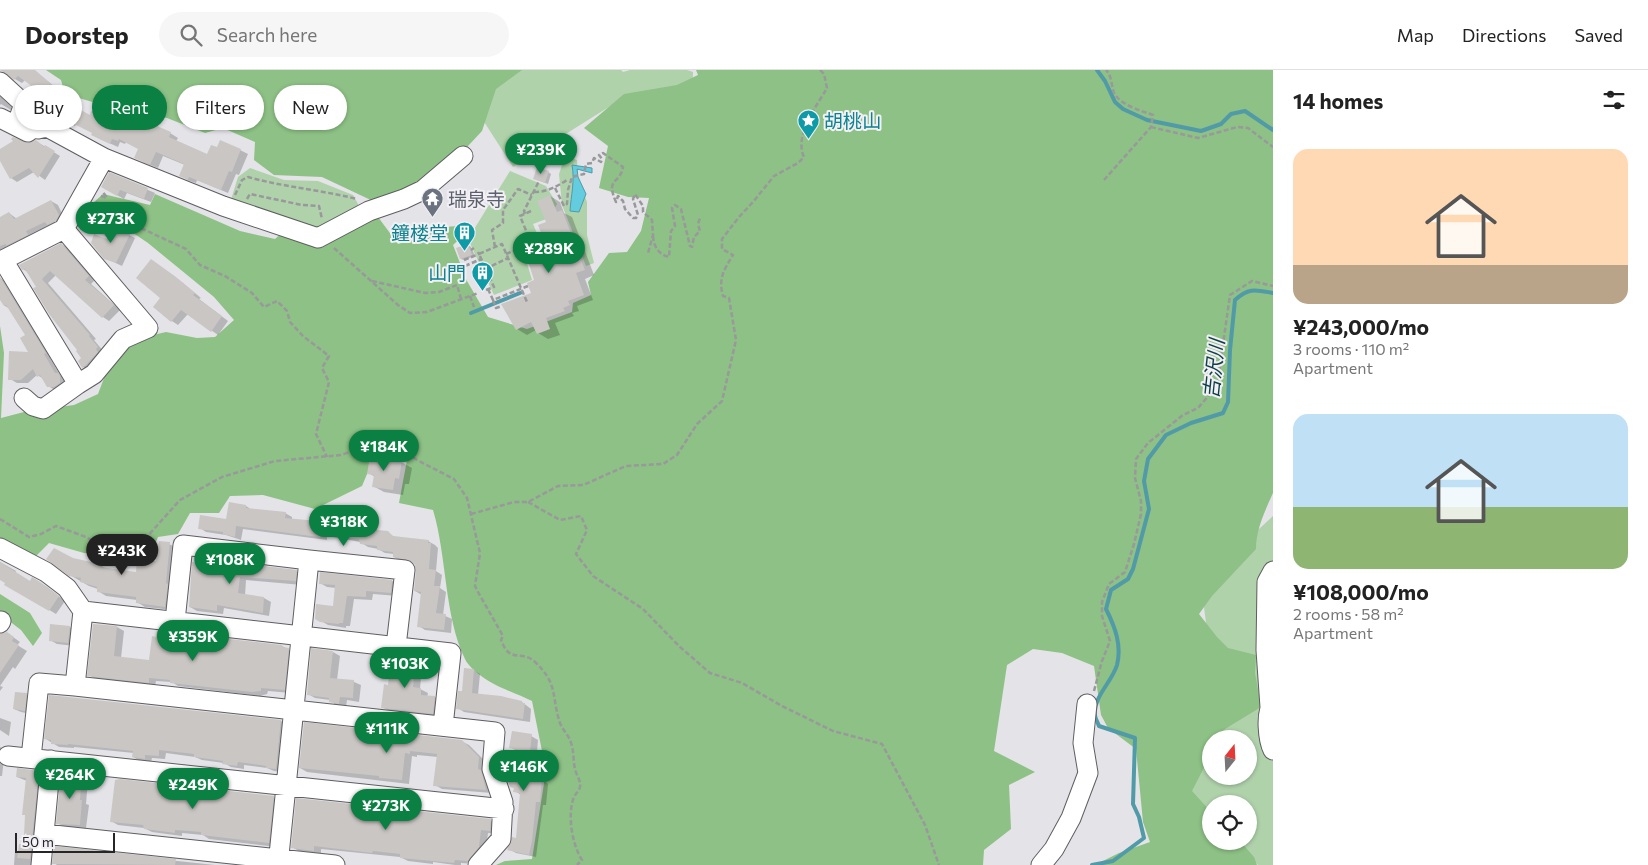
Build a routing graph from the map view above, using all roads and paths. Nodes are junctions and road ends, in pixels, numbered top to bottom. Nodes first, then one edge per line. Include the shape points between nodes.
1 (820, 70) edge
2 (1106, 70) edge
3 (0, 82) edge
4 (15, 96) edge
5 (0, 118) edge
6 (15, 125) edge
7 (1151, 127) junction
8 (25, 130) edge
9 (54, 130) joint
10 (1273, 147) edge
11 (464, 156) dead end
12 (104, 158) junction
13 (567, 180) dead end
14 (1104, 180) dead end
15 (539, 181) dead end
16 (90, 183) junction
17 (555, 188) junction
18 (533, 193) junction
19 (235, 210) junction
20 (369, 211) junction
21 (531, 211) dead end
22 (525, 214) junction
23 (700, 218) dead end
24 (64, 229) junction
25 (653, 235) junction
26 (322, 236) junction
27 (543, 238) dead end
28 (530, 243) junction
29 (495, 247) junction
30 (545, 249) dead end
31 (478, 253) junction
32 (506, 254) junction
33 (535, 254) junction
34 (648, 254) dead end
35 (508, 258) junction
36 (537, 258) dead end
37 (481, 259) junction
38 (464, 260) dead end
39 (465, 266) dead end
40 (485, 269) junction
41 (371, 281) junction
42 (456, 281) dead end
43 (457, 285) junction
44 (528, 286) dead end
45 (1273, 286) edge
46 (521, 289) junction
47 (478, 293) dead end
48 (470, 296) junction
49 (461, 299) junction
50 (494, 302) junction
51 (527, 302) dead end
52 (502, 306) dead end
53 (474, 307) dead end
54 (78, 384) junction
55 (24, 398) dead end
56 (327, 457) junction
57 (528, 502) junction
58 (471, 514) junction
59 (0, 519) edge
60 (0, 548) edge
61 (309, 560) junction
62 (1273, 571) edge
63 (83, 611) junction
64 (175, 622) junction
65 (302, 636) junction
66 (396, 646) junction
67 (75, 686) junction
68 (1087, 704) joint
69 (1271, 705) edge
70 (294, 710) junction
71 (443, 726) junction
72 (1273, 750) edge
73 (8, 756) dead end
74 (31, 758) junction
75 (51, 760) junction
76 (286, 786) junction
77 (504, 809) junction
78 (44, 834) junction
79 (278, 862) edge
80 (41, 865) edge
81 (334, 865) edge
82 (478, 865) edge
83 (577, 865) edge
84 (939, 865) edge
85 (1042, 865) edge

1 - 57 path via 827,88 807,123 800,149 804,157 774,176 722,239 722,249 732,255 722,274 720,288 723,296 730,298 736,340 722,401 697,424 677,455 663,464 626,466 583,485 558,486
2 - 7 path via 1115,95 1130,107 1153,114
3 - 4 street
5 - 6 street
7 - 10 path via 1198,138 1237,127 1248,128
7 - 14 path
8 - 9 street via 42,138
9 - 12 street
11 - 20 street via 422,190
12 - 16 street
12 - 19 street
13 - 17 path
15 - 18 path
16 - 24 street
16 - 56 path via 107,198 99,196 94,199 117,217 186,249 200,265 252,293 264,308 277,301 287,310 290,322 328,356 322,368 329,382 316,434
17 - 18 path
17 - 25 path via 564,206 573,177 584,174 585,164 592,163 594,158 601,162 600,154 603,153 623,167 611,191 616,202 618,196 625,209 636,218 635,194 643,212 652,220
18 - 22 path
18 - 29 path via 518,190 503,210 503,222 492,230
19 - 20 path via 242,180 248,177 359,200
19 - 26 street
19 - 26 path via 250,194 319,206
20 - 26 street
21 - 22 path
22 - 28 path via 520,216
23 - 25 path via 700,231 692,247 681,209 675,205 672,208 674,226 669,257 658,251
24 - 54 street via 3,260
24 - 54 street via 148,328 123,339 94,374
25 - 34 path
26 - 41 path
27 - 28 path
28 - 32 path
28 - 33 path
29 - 31 path
29 - 32 path via 502,244
30 - 33 path
31 - 37 path
31 - 38 path
32 - 35 path
33 - 36 path
35 - 40 path
35 - 46 path
37 - 39 path
37 - 40 path
40 - 50 path via 494,287 487,290
41 - 43 path via 425,294
41 - 49 path via 410,313 427,312
42 - 43 path
43 - 49 path
44 - 46 path
45 - 68 path via 1252,280 1230,295 1217,386 1198,408 1183,415 1148,443 1136,459 1135,478 1141,514 1125,572 1109,584 1102,602 1102,616 1110,641 1091,702
46 - 50 path
46 - 51 path
47 - 48 path
48 - 49 path
48 - 53 path
50 - 52 path via 496,308
54 - 55 street via 43,409
56 - 58 path via 377,444 399,447 454,479 467,498
56 - 59 path via 275,462 222,477 180,500 144,540 119,546 101,546 56,526 29,537
57 - 58 path via 514,502
57 - 84 path via 560,520 580,516 588,530 576,554 593,576 643,609 710,673 742,683 833,731 882,744 925,825
58 - 83 path via 480,553 478,592 503,636 504,650 531,659 551,681 560,723 569,735 580,782 570,821 582,860
60 - 63 street via 46,572 67,588
61 - 64 street via 184,545
61 - 65 street
61 - 66 street via 405,570
62 - 69 street via 1266,582 1266,650
63 - 64 street
63 - 67 street
64 - 65 street
65 - 66 street
65 - 70 street
66 - 71 street via 451,652
67 - 70 street
67 - 74 street via 39,684
68 - 85 street via 1083,743 1088,772 1071,818
69 - 72 street via 1268,722
70 - 71 street
70 - 76 street
71 - 77 street via 495,732 492,769
73 - 74 street
74 - 75 street
75 - 76 street
75 - 78 street
76 - 77 street
76 - 79 street
77 - 82 street via 501,839
78 - 79 street
78 - 80 street
79 - 81 street

